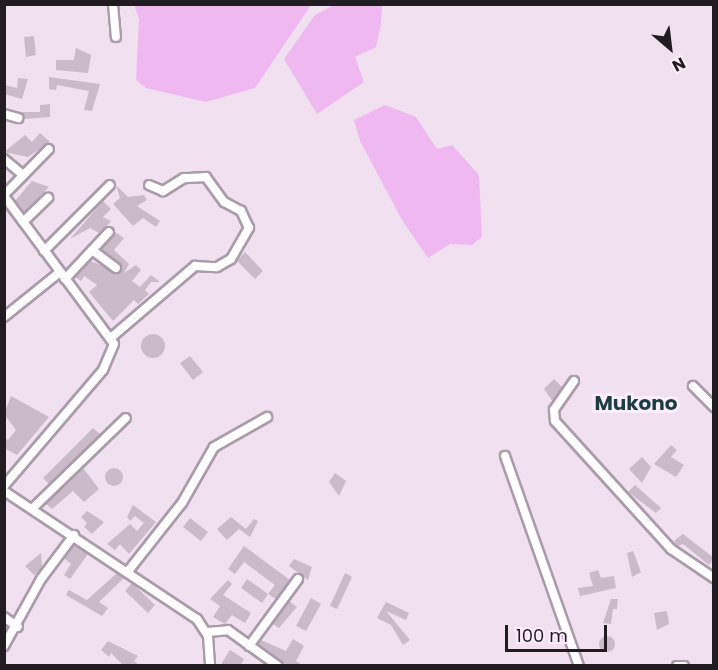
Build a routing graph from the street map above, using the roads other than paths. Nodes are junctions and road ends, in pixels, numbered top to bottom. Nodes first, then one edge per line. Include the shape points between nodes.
1 (113, 4) edge
2 (116, 37) dead end
3 (4, 114) edge
4 (18, 118) dead end
5 (49, 149) dead end
6 (4, 159) edge
7 (23, 176) junction
8 (110, 185) dead end
9 (149, 185) dead end
10 (4, 196) edge
11 (48, 198) dead end
12 (23, 222) junction
13 (109, 232) dead end
14 (44, 250) junction
15 (92, 250) junction
16 (116, 268) dead end
17 (63, 276) junction
18 (4, 317) edge
19 (113, 336) junction
20 (574, 381) dead end
21 (693, 386) dead end
22 (714, 407) edge
23 (267, 417) dead end
24 (126, 418) dead end
25 (505, 456) dead end
26 (4, 488) edge
27 (33, 508) junction
28 (74, 535) junction
29 (129, 570) junction
30 (714, 578) edge
31 (298, 579) dead end
32 (4, 617) edge
33 (18, 627) junction
34 (207, 632) junction
35 (4, 646) edge
36 (249, 646) junction
37 (210, 666) edge
38 (278, 666) edge
39 (579, 666) edge
40 (677, 666) edge
41 (684, 666) edge

1 - 2 street
3 - 4 street
5 - 7 street
6 - 7 street
7 - 10 street
8 - 14 street
9 - 19 street via 163,192 184,178 206,177 224,202 241,211 249,228 231,259 217,267 195,266
10 - 12 street
11 - 12 street
12 - 14 street
13 - 15 street
14 - 17 street
15 - 16 street
15 - 17 street
17 - 18 street
17 - 19 street
19 - 26 street via 112,358
20 - 30 street via 554,410 555,421 671,549
21 - 22 street
23 - 29 street via 214,447 182,503
24 - 27 street
25 - 39 street
26 - 27 street
27 - 28 street
28 - 29 street
28 - 33 street via 41,579
29 - 34 street
31 - 36 street
32 - 33 street
33 - 35 street
34 - 36 street via 228,630
34 - 37 street
36 - 38 street
40 - 41 street

